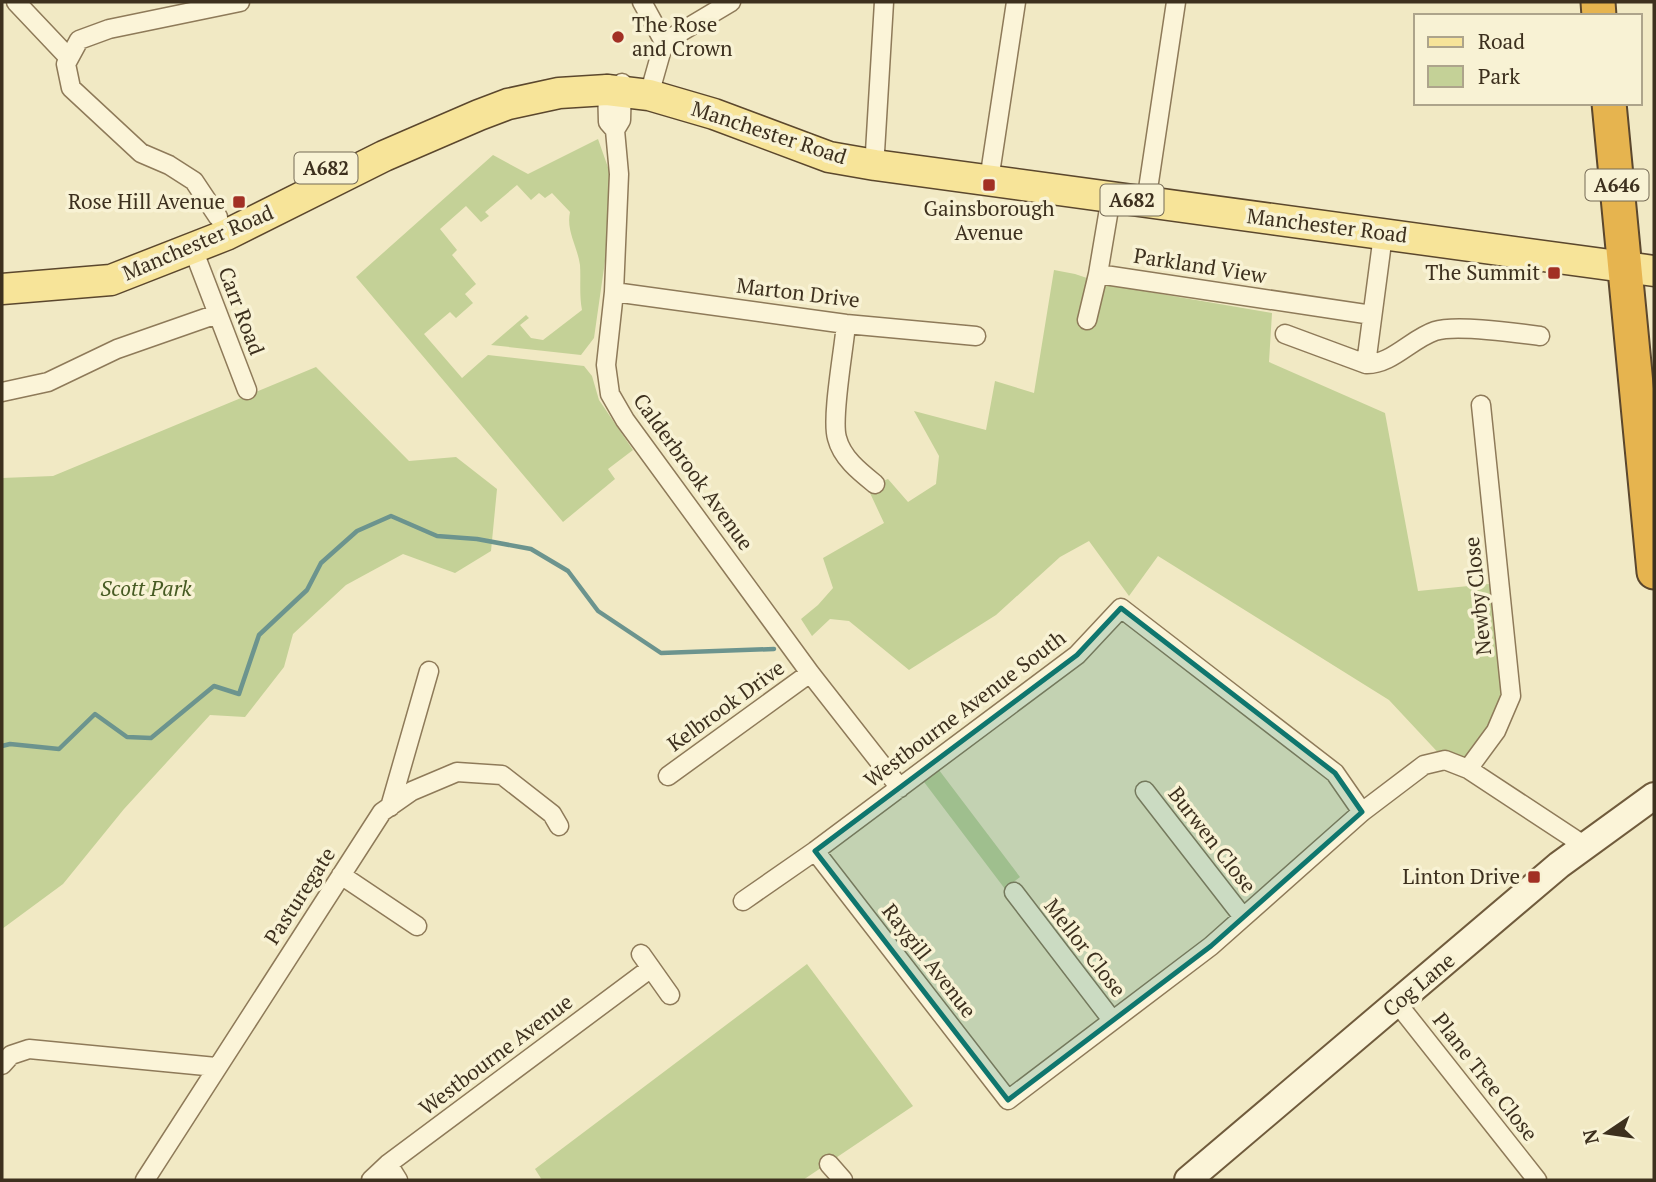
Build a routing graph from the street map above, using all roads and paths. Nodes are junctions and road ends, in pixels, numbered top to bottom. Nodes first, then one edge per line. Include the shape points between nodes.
1 (16, 2) edge
2 (154, 2) edge
3 (240, 2) edge
4 (642, 2) edge
5 (731, 2) edge
6 (884, 2) edge
7 (1016, 2) edge
8 (1176, 2) edge
9 (162, 20) junction
10 (664, 43) junction
11 (69, 58) junction
12 (626, 85) junction
13 (1608, 105) edge
14 (875, 158) junction
15 (990, 174) junction
16 (1112, 190) junction
17 (1148, 196) junction
18 (222, 226) junction
19 (1384, 228) junction
20 (189, 241) junction
21 (1639, 262) edge
22 (2, 269) edge
23 (1098, 274) junction
24 (2, 289) edge
25 (614, 292) junction
26 (217, 314) junction
27 (1372, 315) junction
28 (1087, 320) dead end
29 (846, 324) junction
30 (1285, 334) dead end
31 (976, 336) dead end
32 (1540, 336) dead end
33 (1366, 365) junction
34 (247, 390) dead end
35 (2, 392) edge
36 (1480, 405) dead end
37 (875, 485) dead end
38 (1654, 572) edge
39 (429, 671) dead end
40 (810, 673) junction
41 (1468, 769) junction
42 (668, 776) dead end
43 (900, 788) junction
44 (1145, 791) dead end
45 (1654, 796) edge
46 (390, 807) junction
47 (1362, 812) junction
48 (559, 827) dead end
49 (1585, 846) junction
50 (815, 851) junction
51 (341, 875) junction
52 (1024, 896) dead end
53 (743, 901) dead end
54 (1243, 917) junction
55 (417, 926) dead end
56 (670, 995) dead end
57 (1397, 1003) junction
58 (1112, 1020) junction
59 (2, 1065) edge
60 (216, 1067) junction
61 (388, 1164) junction
62 (829, 1164) dead end
63 (145, 1180) edge
64 (371, 1180) edge
65 (398, 1180) edge
66 (843, 1180) edge
67 (1188, 1180) edge
68 (1537, 1180) edge

1 - 11 street
2 - 9 street
3 - 9 street
4 - 10 street
5 - 10 street
6 - 14 street
7 - 15 street
8 - 17 street
9 - 11 street via 109,29 79,40
10 - 12 street, Calderbrook Avenue
11 - 18 street via 71,88 141,153 194,181
12 - 14 main road, Manchester Road / A682 via 830,157
12 - 18 main road, Manchester Road / A682 via 540,95 488,111
12 - 25 street, Calderbrook Avenue via 615,130 620,174
13 - 21 highway, A646
14 - 15 main road, Manchester Road / A682
15 - 16 main road, Manchester Road / A682
16 - 17 main road, Manchester Road / A682
16 - 23 street
17 - 19 main road, Manchester Road / A682
18 - 20 main road, Manchester Road / A682
19 - 21 main road, Manchester Road / A682
19 - 27 street
20 - 22 main road, Manchester Road / A682 via 105,261
20 - 24 main road, Manchester Road / A682 via 111,280
20 - 26 street, Carr Road
21 - 38 highway, A646
23 - 27 street, Parkland View
23 - 28 street
25 - 29 street, Marton Drive
25 - 40 street, Calderbrook Avenue via 606,365 610,394
26 - 34 street, Carr Road
26 - 35 street via 117,349 48,382
27 - 33 street
29 - 31 street, Marton Drive
29 - 37 street via 837,439 852,465
30 - 33 street
32 - 33 street via 1438,330
36 - 41 street, Newby Close via 1511,696 1496,730
39 - 46 street
40 - 42 street, Kelbrook Drive
40 - 43 street, Calderbrook Avenue
41 - 47 street via 1445,760 1424,765
41 - 49 street
43 - 47 street, Westbourne Avenue South via 1077,655 1121,608 1335,773
43 - 50 street, Westbourne Avenue South
44 - 54 street, Burwen Close
45 - 49 street, Cog Lane
46 - 48 street, Pasturegate via 412,791 457,772 502,775 552,814
46 - 51 street, Pasturegate
47 - 54 street
49 - 57 street, Cog Lane
50 - 53 street, Westbourne Avenue South
50 - 58 street, Raygill Avenue via 1008,1100
51 - 55 street
51 - 60 street, Pasturegate
52 - 58 street, Mellor Close
54 - 58 street
56 - 61 street, Westbourne Avenue via 646,961
57 - 67 street, Cog Lane
57 - 68 street, Plane Tree Close
59 - 60 street via 11,1055 29,1049
60 - 63 street, Pasturegate
61 - 64 street, Westbourne Avenue
61 - 65 street
62 - 66 street

